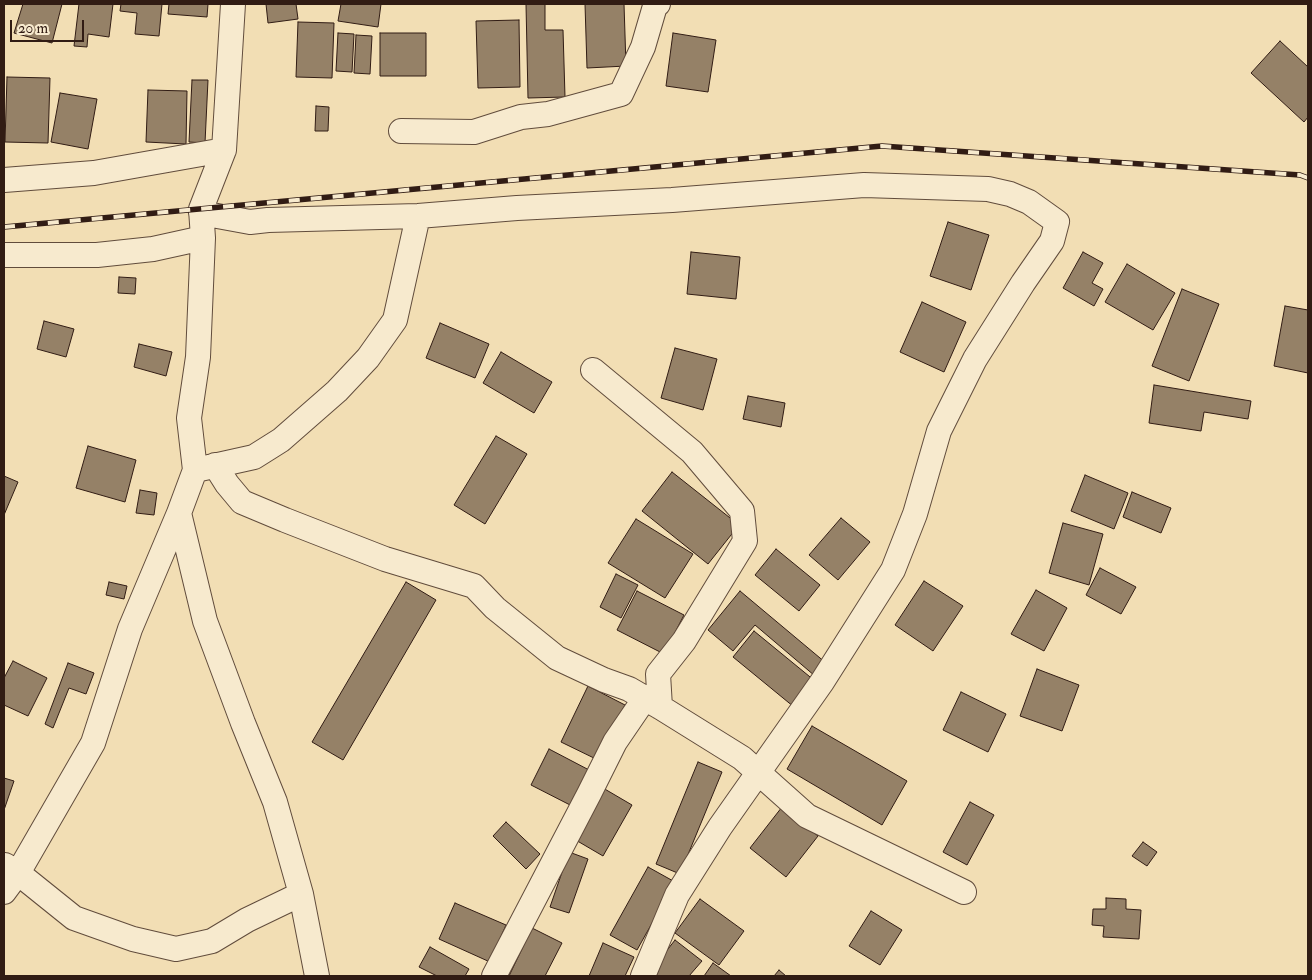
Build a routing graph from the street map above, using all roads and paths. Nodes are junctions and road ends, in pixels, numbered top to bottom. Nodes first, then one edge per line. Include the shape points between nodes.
1 (233, 4) edge
2 (658, 4) edge
3 (401, 131) dead end
4 (224, 150) junction
5 (4, 180) edge
6 (200, 213) junction
7 (418, 216) junction
8 (204, 238) junction
9 (4, 254) edge
10 (593, 370) dead end
11 (205, 468) junction
12 (179, 513) junction
13 (653, 702) junction
14 (758, 773) junction
15 (11, 868) edge
16 (4, 892) edge
17 (964, 892) dead end
18 (301, 894) junction
19 (317, 976) edge
20 (494, 976) edge
21 (643, 976) edge

1 - 4 street
2 - 3 street via 643,48 621,94 548,114 520,117 474,132
4 - 5 street via 94,173
4 - 6 street
6 - 7 street via 250,222
6 - 8 street
7 - 11 street via 395,320 368,358 337,391 281,440 254,457
7 - 14 street via 864,185 988,189 1029,202 1057,222 1052,241 975,359 939,430 915,514 893,570 822,682
8 - 9 street via 152,249 97,255
8 - 11 street via 198,357 189,418
10 - 13 street via 692,452 742,511 745,541 684,640 658,674
11 - 12 street
11 - 13 street via 227,484 242,502 385,559 474,586 495,608 557,658
12 - 15 street via 130,629 93,743
12 - 18 street via 205,620 276,802
13 - 14 street via 742,758
13 - 20 street via 615,742
14 - 17 street via 807,816
14 - 21 street via 677,895
15 - 16 street
15 - 18 street via 74,918 133,939 176,949 212,941
18 - 19 street

